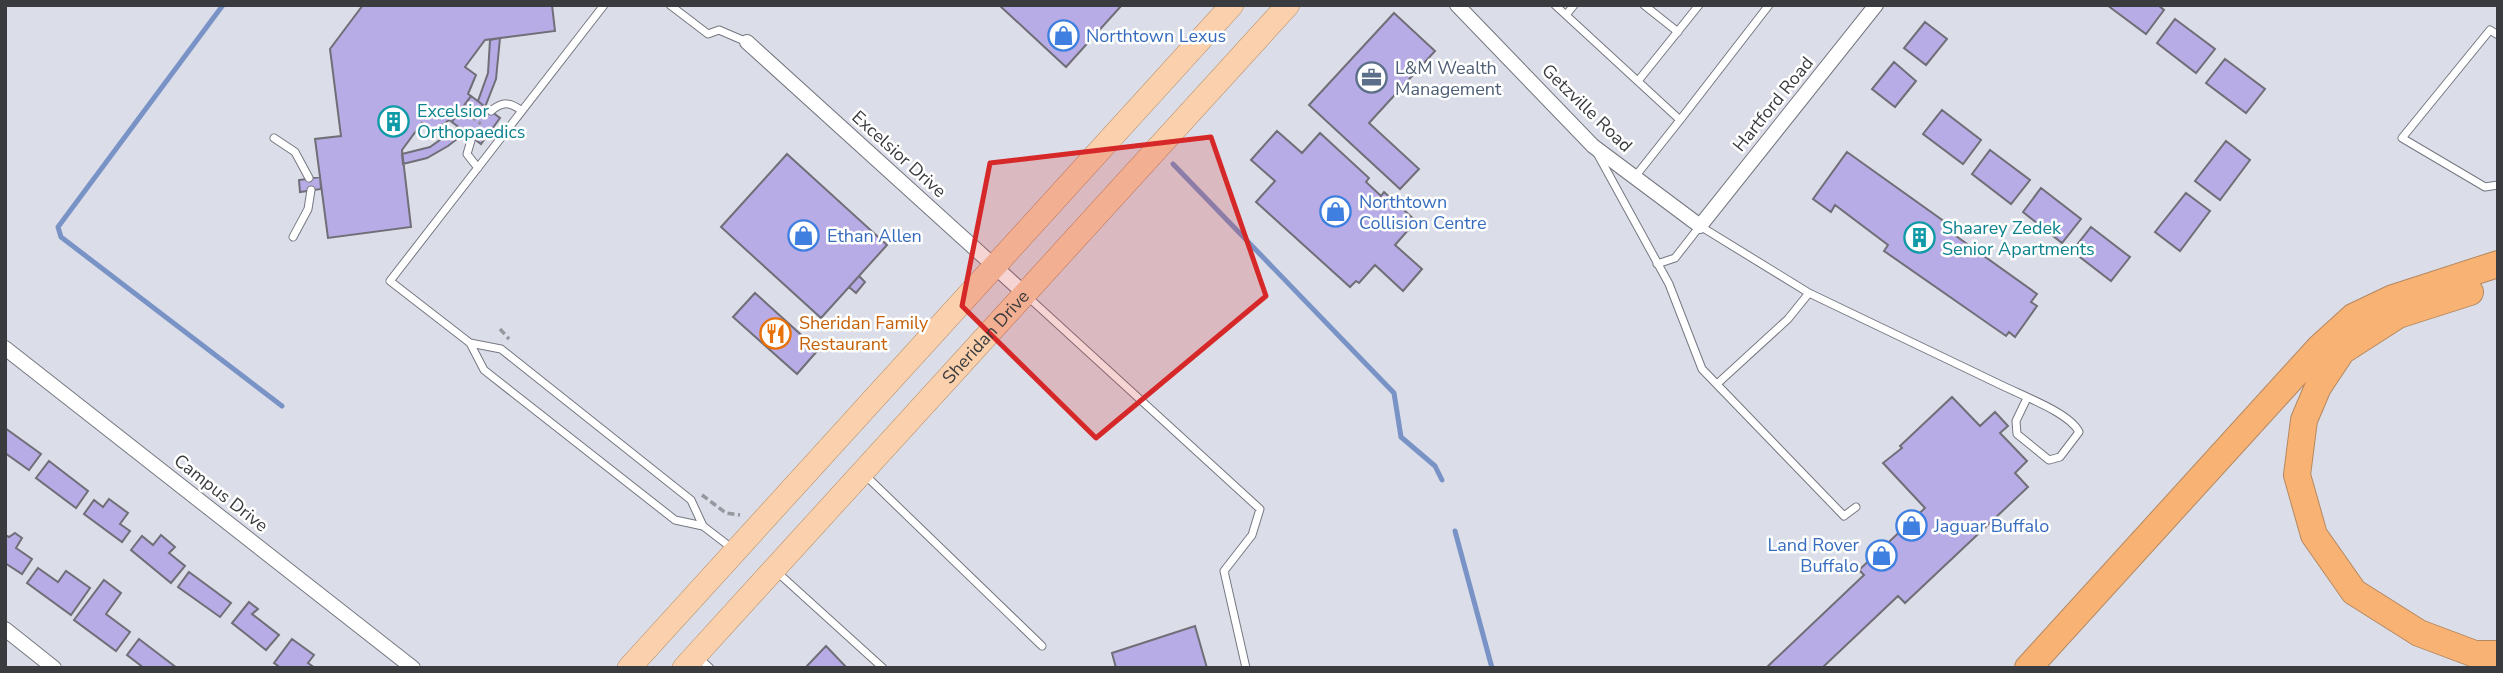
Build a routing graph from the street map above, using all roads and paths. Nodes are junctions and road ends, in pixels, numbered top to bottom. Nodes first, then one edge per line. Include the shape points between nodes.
1 (604, 5) edge
2 (670, 5) edge
3 (1232, 5) edge
4 (1288, 5) edge
5 (1457, 5) edge
6 (1555, 5) edge
7 (1574, 5) edge
8 (1644, 5) edge
9 (1699, 5) edge
10 (1769, 5) edge
11 (1876, 5) edge
12 (1566, 15) junction
13 (1678, 32) junction
14 (2498, 35) edge
15 (747, 42) joint
16 (1638, 81) junction
17 (461, 109) dead end
18 (491, 111) dead end
19 (522, 111) junction
20 (1680, 120) junction
21 (481, 124) dead end
22 (471, 137) dead end
23 (274, 138) dead end
24 (1593, 146) junction
25 (478, 168) junction
26 (309, 178) dead end
27 (1633, 178) junction
28 (2498, 185) edge
29 (311, 190) dead end
30 (1700, 226) junction
31 (293, 237) dead end
32 (1657, 264) junction
33 (2498, 264) edge
34 (994, 267) junction
35 (2498, 282) edge
36 (1808, 293) junction
37 (1025, 294) junction
38 (470, 343) junction
39 (5, 348) edge
40 (1717, 384) junction
41 (2027, 398) junction
42 (862, 472) junction
43 (699, 492) dead end
44 (1856, 507) dead end
45 (742, 514) dead end
46 (703, 526) junction
47 (736, 551) junction
48 (774, 569) junction
49 (5, 629) edge
50 (1042, 646) dead end
51 (2498, 654) edge
52 (696, 663) edge
53 (54, 668) edge
54 (414, 668) edge
55 (629, 668) edge
56 (883, 668) edge
57 (1246, 668) edge
58 (2028, 668) edge

1 - 19 lane
2 - 15 lane via 708,34 719,30
3 - 34 main road
4 - 37 main road, Sheridan Drive
5 - 24 street, Getzville Road
6 - 12 lane
7 - 12 lane
8 - 13 lane
9 - 13 lane
10 - 20 lane
11 - 30 street, Hartford Road
12 - 16 lane
13 - 16 lane
14 - 28 lane via 2490,30 2402,138 2485,187
15 - 34 street, Excelsior Drive
16 - 20 lane
17 - 21 path
18 - 19 lane via 505,103
19 - 25 lane
20 - 27 lane
22 - 25 lane via 467,155
23 - 26 lane via 295,152
24 - 27 street, Getzville Road
24 - 32 lane
25 - 38 lane via 390,281
27 - 30 street, Getzville Road
29 - 31 lane via 308,209
30 - 32 lane via 1675,258
30 - 36 lane
32 - 40 lane via 1702,369
33 - 58 highway via 2393,298 2353,317 2320,347
34 - 37 street, Excelsior Drive
34 - 47 main road
35 - 51 highway via 2399,316 2342,351 2318,387 2304,420 2297,475 2314,535 2354,592 2420,634 2475,654
36 - 40 lane via 1788,320
36 - 41 lane
37 - 42 main road, Sheridan Drive
37 - 57 lane via 1259,509 1252,535 1224,571
38 - 46 lane via 484,370 676,520
38 - 46 lane via 500,349 691,500
39 - 54 street, Campus Drive
40 - 44 lane via 1844,516
41 - 41 lane via 2074,422 2079,432 2060,457 2049,460 2017,434 2016,421
42 - 48 main road, Sheridan Drive
42 - 50 lane
43 - 45 path via 726,513
46 - 47 lane
47 - 55 main road
48 - 52 main road, Sheridan Drive
48 - 56 lane
49 - 53 street

